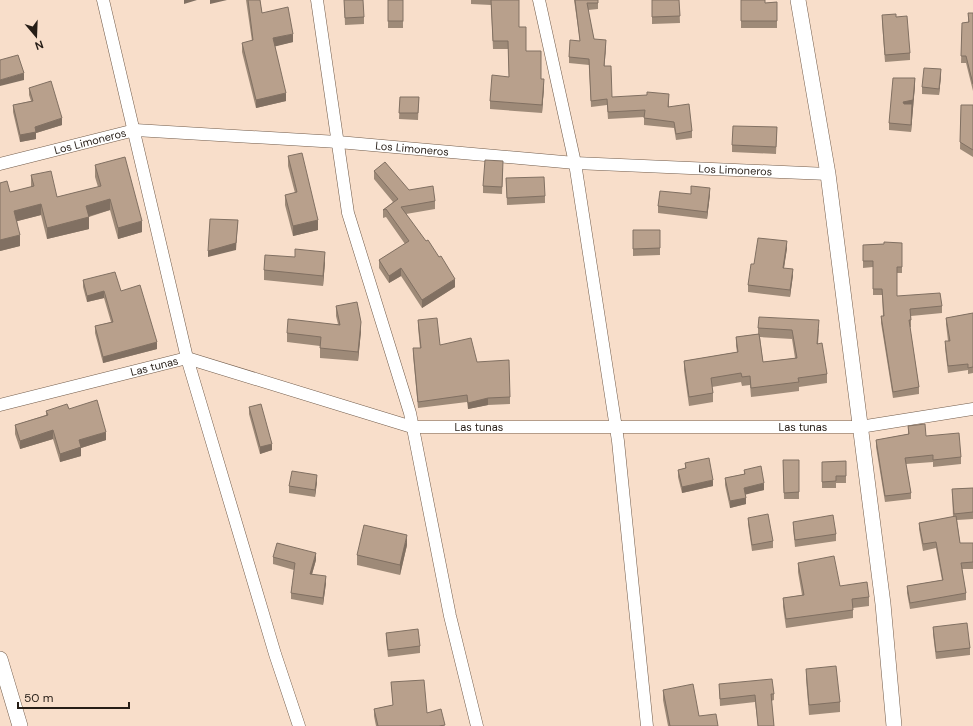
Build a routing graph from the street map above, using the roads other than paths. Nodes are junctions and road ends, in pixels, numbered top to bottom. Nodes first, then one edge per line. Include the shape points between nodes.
1 (103, 0) edge
2 (317, 0) edge
3 (539, 0) edge
4 (798, 0) edge
5 (135, 130) junction
6 (338, 142) junction
7 (575, 162) junction
8 (0, 164) edge
9 (828, 174) junction
10 (187, 358) junction
11 (0, 405) edge
12 (973, 409) edge
13 (616, 426) junction
14 (412, 427) junction
15 (860, 427) junction
16 (0, 659) edge
17 (5, 691) edge
18 (20, 726) edge
19 (299, 726) edge
20 (477, 726) edge
21 (647, 726) edge
22 (894, 726) edge

1 - 5 street
2 - 6 street
3 - 7 street
4 - 9 street
5 - 6 street, Los Limoneros
5 - 8 street, Los Limoneros
5 - 10 street
6 - 7 street, Los Limoneros
6 - 14 street via 348,213 410,413
7 - 9 street, Los Limoneros
7 - 13 street
9 - 15 street
10 - 11 street, Las tunas
10 - 14 street, Las tunas
10 - 19 street
12 - 15 street, Las tunas
13 - 14 street, Las tunas
13 - 15 street, Las tunas
13 - 21 street
14 - 20 street via 450,616
15 - 22 street via 883,604
16 - 17 street
17 - 18 street

